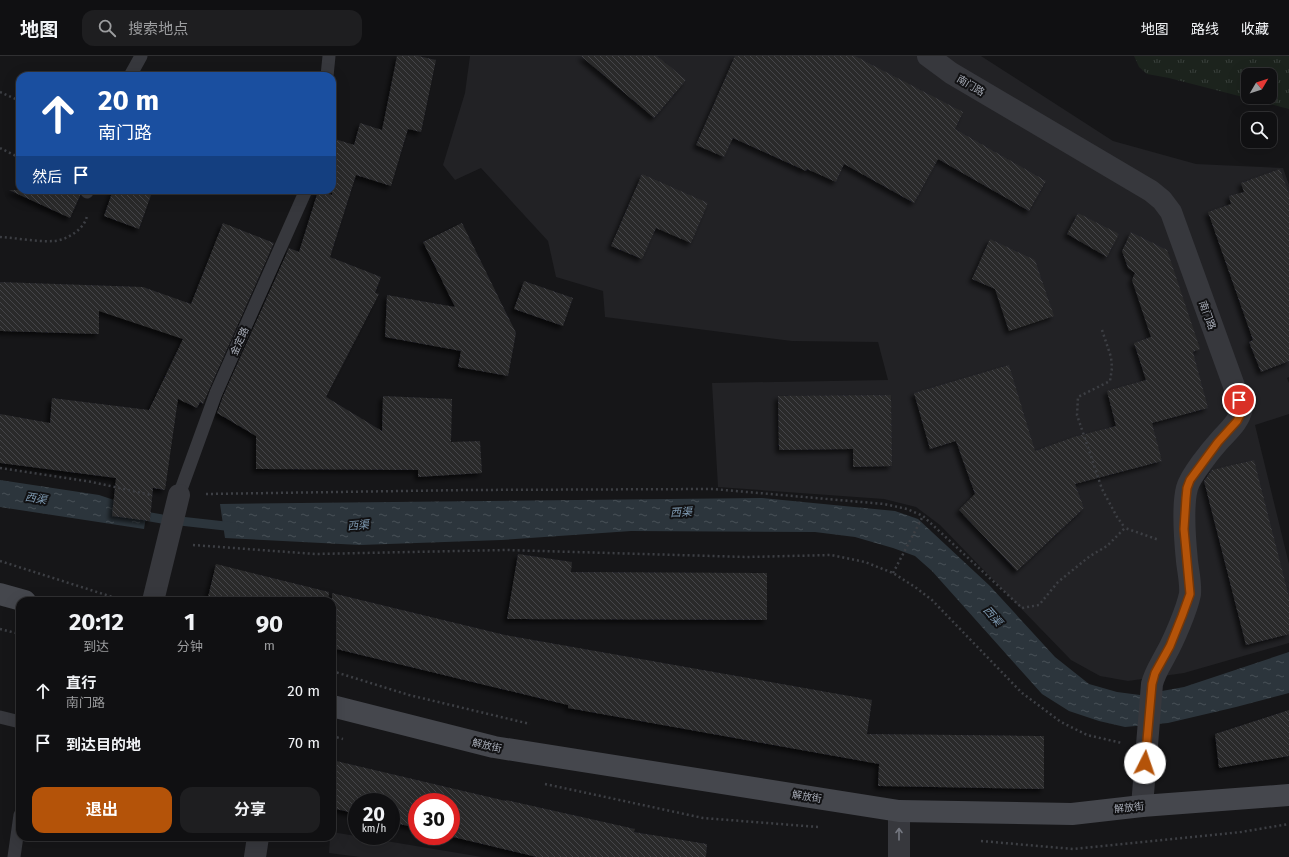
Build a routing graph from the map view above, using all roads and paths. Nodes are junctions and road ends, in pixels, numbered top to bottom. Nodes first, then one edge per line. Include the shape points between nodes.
1 (141, 56) edge
2 (329, 56) edge
3 (928, 56) edge
4 (132, 72) edge
5 (327, 72) edge
6 (0, 92) edge
7 (16, 99) edge
8 (0, 148) edge
9 (16, 156) edge
10 (87, 194) edge
11 (304, 194) edge
12 (0, 237) edge
13 (1102, 330) dead end
14 (0, 468) edge
15 (180, 495) junction
16 (923, 516) junction
17 (1125, 528) junction
18 (167, 544) junction
19 (1186, 550) junction
20 (0, 561) edge
21 (894, 573) junction
22 (0, 594) edge
23 (112, 597) edge
24 (154, 597) edge
25 (16, 598) edge
26 (0, 629) edge
27 (16, 633) edge
28 (336, 672) edge
29 (336, 707) edge
30 (0, 717) edge
31 (16, 721) edge
32 (531, 724) dead end
33 (1146, 748) junction
34 (1289, 795) edge
35 (1142, 806) junction
36 (899, 811) junction
37 (16, 841) edge
38 (257, 841) edge
39 (14, 857) edge
40 (255, 857) edge
41 (899, 857) edge

1 - 4 lane
2 - 5 lane
3 - 19 street, 南门路 via 951,73 1150,191 1162,200 1171,212 1242,408 1237,421 1190,480 1184,529
6 - 7 path
8 - 9 path
10 - 12 path via 87,219 76,233 55,241
11 - 15 lane, 金定路 via 216,393
13 - 17 path via 1111,357 1110,381 1078,397 1077,415 1102,489
14 - 15 path via 92,482 158,497
15 - 16 path via 713,489 884,504
15 - 18 street
16 - 17 path via 1022,608 1038,605 1058,582 1090,556 1107,546
16 - 21 path
17 - 19 path
18 - 21 path via 315,554 506,550 747,557 831,555 865,562
18 - 24 street
19 - 33 street, 南门路 via 1190,594 1170,646 1155,673
20 - 23 path
21 - 33 path via 932,600 1022,693 1061,722 1087,735
22 - 25 street
26 - 27 path
28 - 32 path via 409,695
29 - 36 street, 解放街 via 494,747
30 - 31 lane
33 - 35 street, 南门路
34 - 35 street, 解放街
35 - 36 street, 解放街 via 1072,814
41 -> 36 street
37 - 39 lane
38 - 40 street

